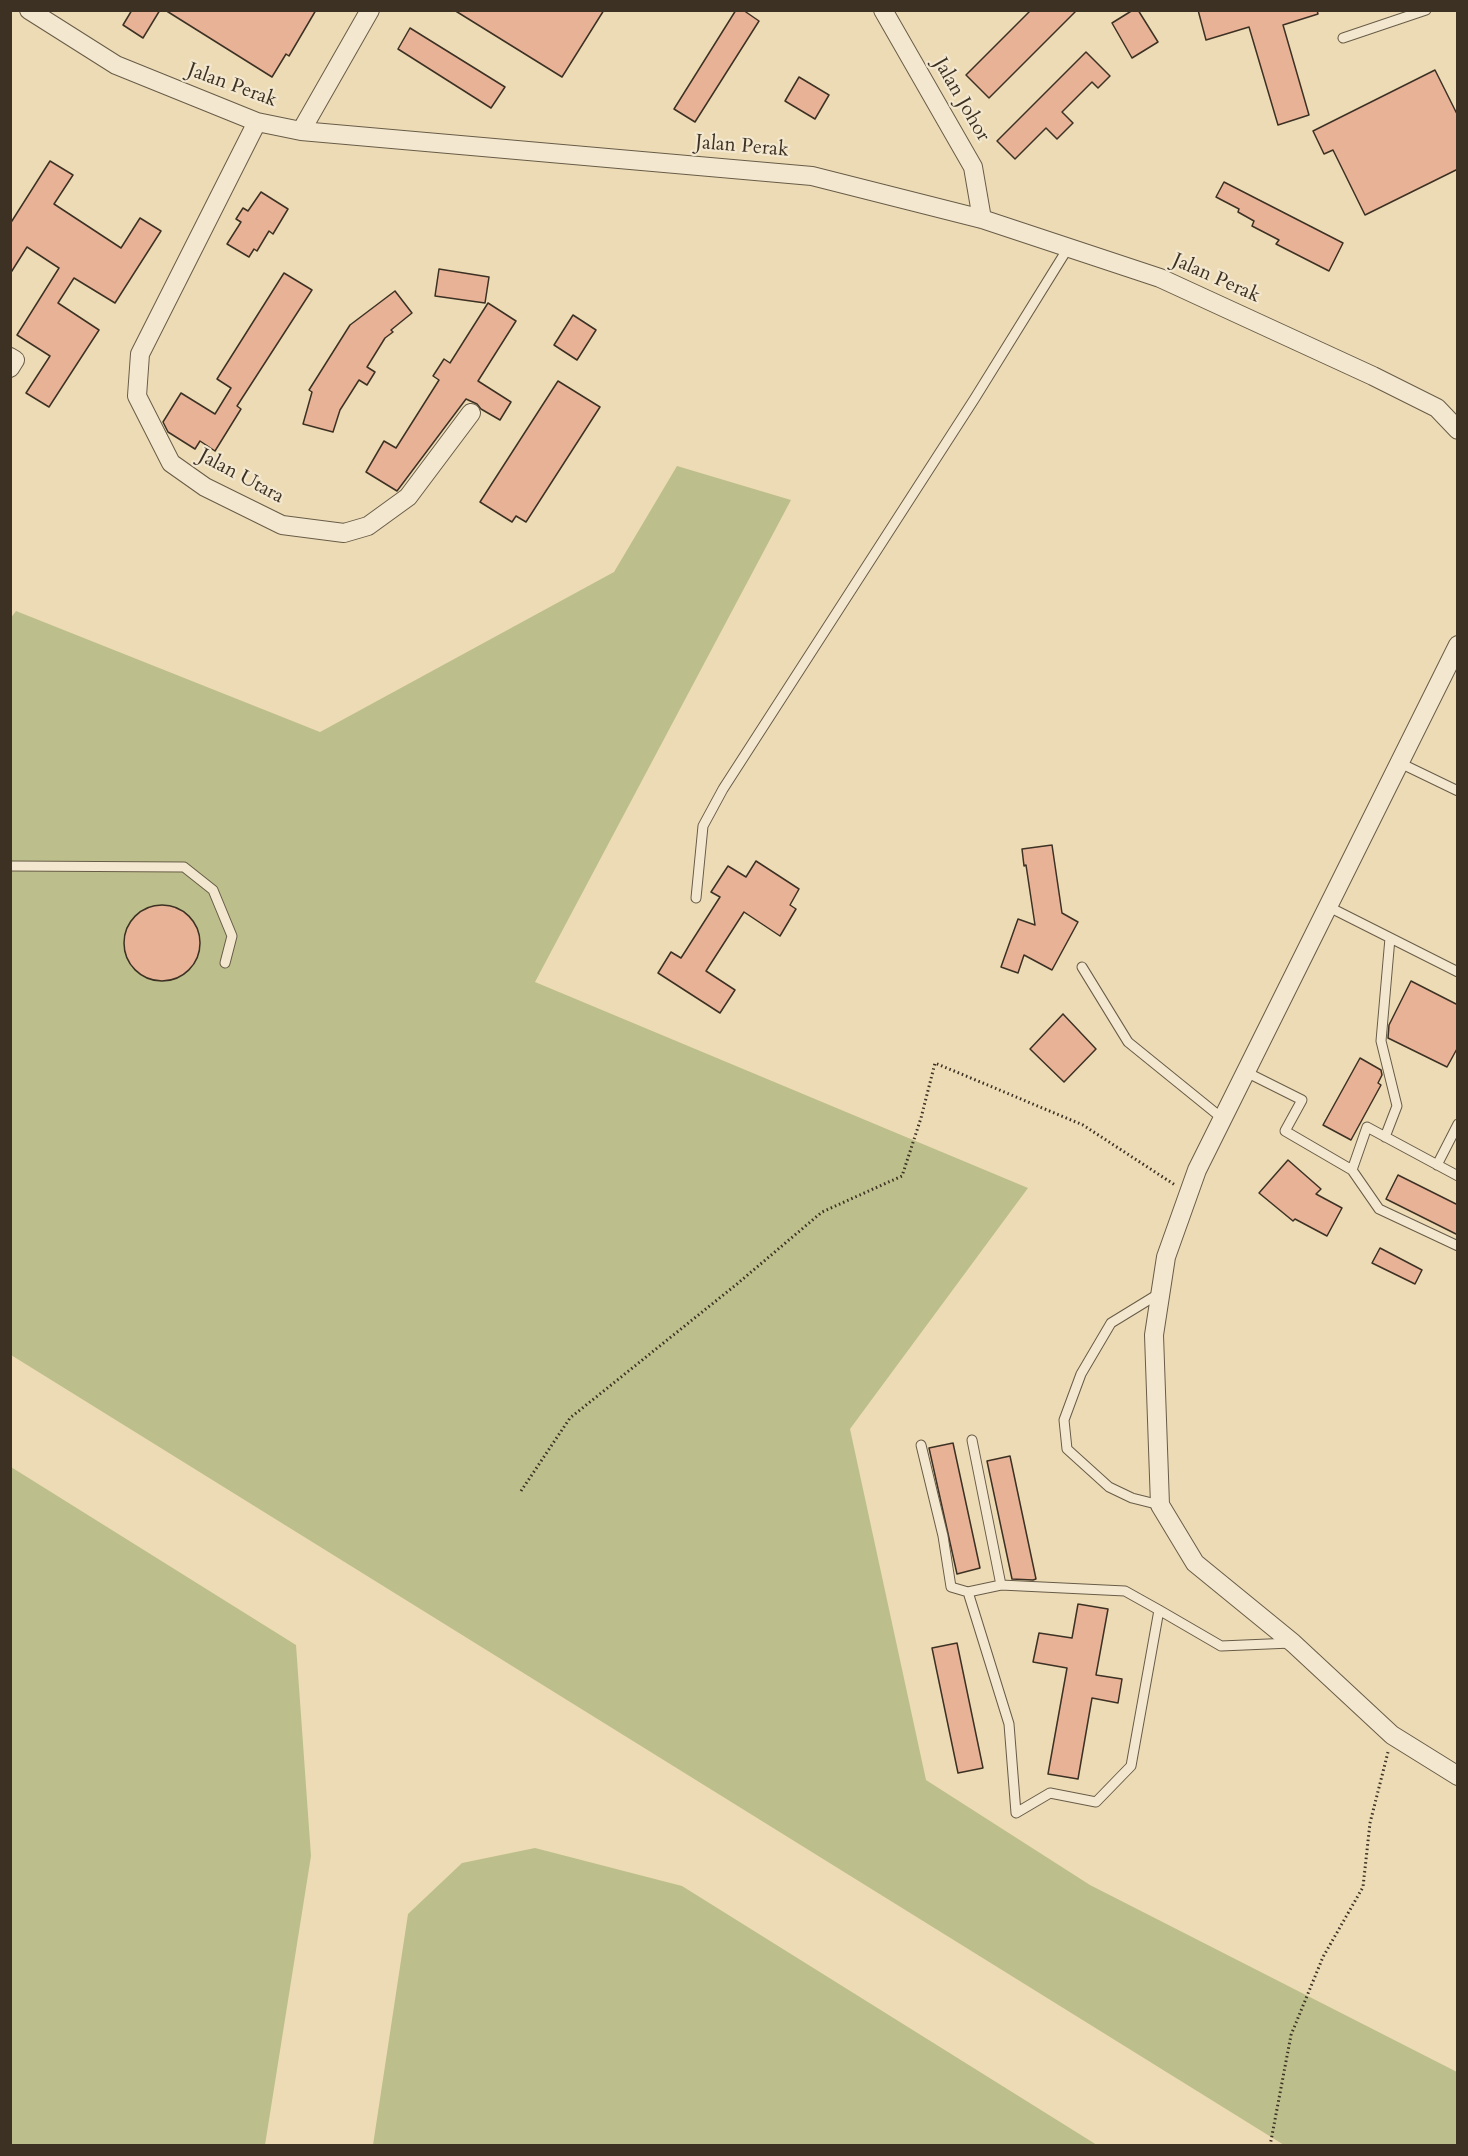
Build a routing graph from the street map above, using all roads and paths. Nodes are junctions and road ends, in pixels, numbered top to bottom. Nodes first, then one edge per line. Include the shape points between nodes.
1 (29, 10) edge
2 (370, 10) edge
3 (883, 10) edge
4 (1426, 10) edge
5 (1343, 38) dead end
6 (257, 122) junction
7 (302, 132) junction
8 (982, 219) junction
9 (1068, 248) junction
10 (10, 357) edge
11 (10, 368) edge
12 (1437, 408) junction
13 (1458, 410) edge
14 (471, 413) dead end
15 (1458, 430) edge
16 (1458, 645) edge
17 (1400, 763) junction
18 (1458, 791) edge
19 (10, 866) edge
20 (696, 898) dead end
21 (1329, 906) junction
22 (1390, 938) junction
23 (225, 963) dead end
24 (1083, 967) dead end
25 (1458, 972) edge
26 (1246, 1072) junction
27 (1223, 1119) junction
28 (1458, 1124) edge
29 (1385, 1137) junction
30 (1437, 1165) junction
31 (1352, 1170) junction
32 (1458, 1176) edge
33 (1189, 1194) junction
34 (1458, 1246) edge
35 (1161, 1293) junction
36 (972, 1440) dead end
37 (921, 1445) dead end
38 (521, 1491) dead end
39 (1160, 1505) junction
40 (1001, 1585) junction
41 (968, 1592) junction
42 (1159, 1610) junction
43 (1293, 1643) junction
44 (1392, 1735) junction
45 (1458, 1776) edge
46 (1270, 2145) edge

1 - 6 street, Jalan Perak via 116,65
2 - 7 street
3 - 8 street, Jalan Johor via 973,167
4 - 5 lane
6 - 7 street, Jalan Perak
6 - 14 street, Jalan Utara via 141,354 137,396 171,463 205,487 282,525 344,533 368,526 408,497
7 - 8 street, Jalan Perak via 813,176
8 - 9 street, Jalan Perak
9 - 12 street, Jalan Perak via 1160,278
9 - 20 lane via 723,789 703,826
10 - 11 street via 15,360
12 - 13 street, Jalan Perak
12 - 15 street, Jalan Perak
16 - 17 street
17 - 18 lane
17 - 21 street
19 - 23 lane via 184,867 213,890 232,936
21 - 22 lane
21 - 26 street
22 - 25 lane
22 - 29 lane via 1381,1041 1397,1106
24 - 27 lane via 1128,1042
26 - 27 street
26 - 31 lane via 1302,1100 1285,1131
27 - 33 street
28 - 30 lane
29 - 30 lane
29 - 31 lane via 1367,1127
30 - 32 lane
31 - 34 lane via 1379,1209
33 - 35 street via 1167,1257
33 - 38 path via 1083,1125 935,1063 902,1176 822,1212 570,1418
35 - 39 street via 1154,1335
35 - 39 lane via 1111,1323 1081,1374 1064,1420 1067,1449 1109,1487
36 - 40 lane
37 - 41 lane via 951,1587
39 - 43 street via 1195,1563
40 - 41 lane
40 - 42 lane via 1125,1590
41 - 42 lane via 1008,1724 1016,1813 1050,1793 1096,1802 1131,1766
42 - 43 lane via 1221,1646
43 - 44 street
44 - 45 street
44 - 46 path via 1370,1823 1363,1887 1323,1957 1291,2035

